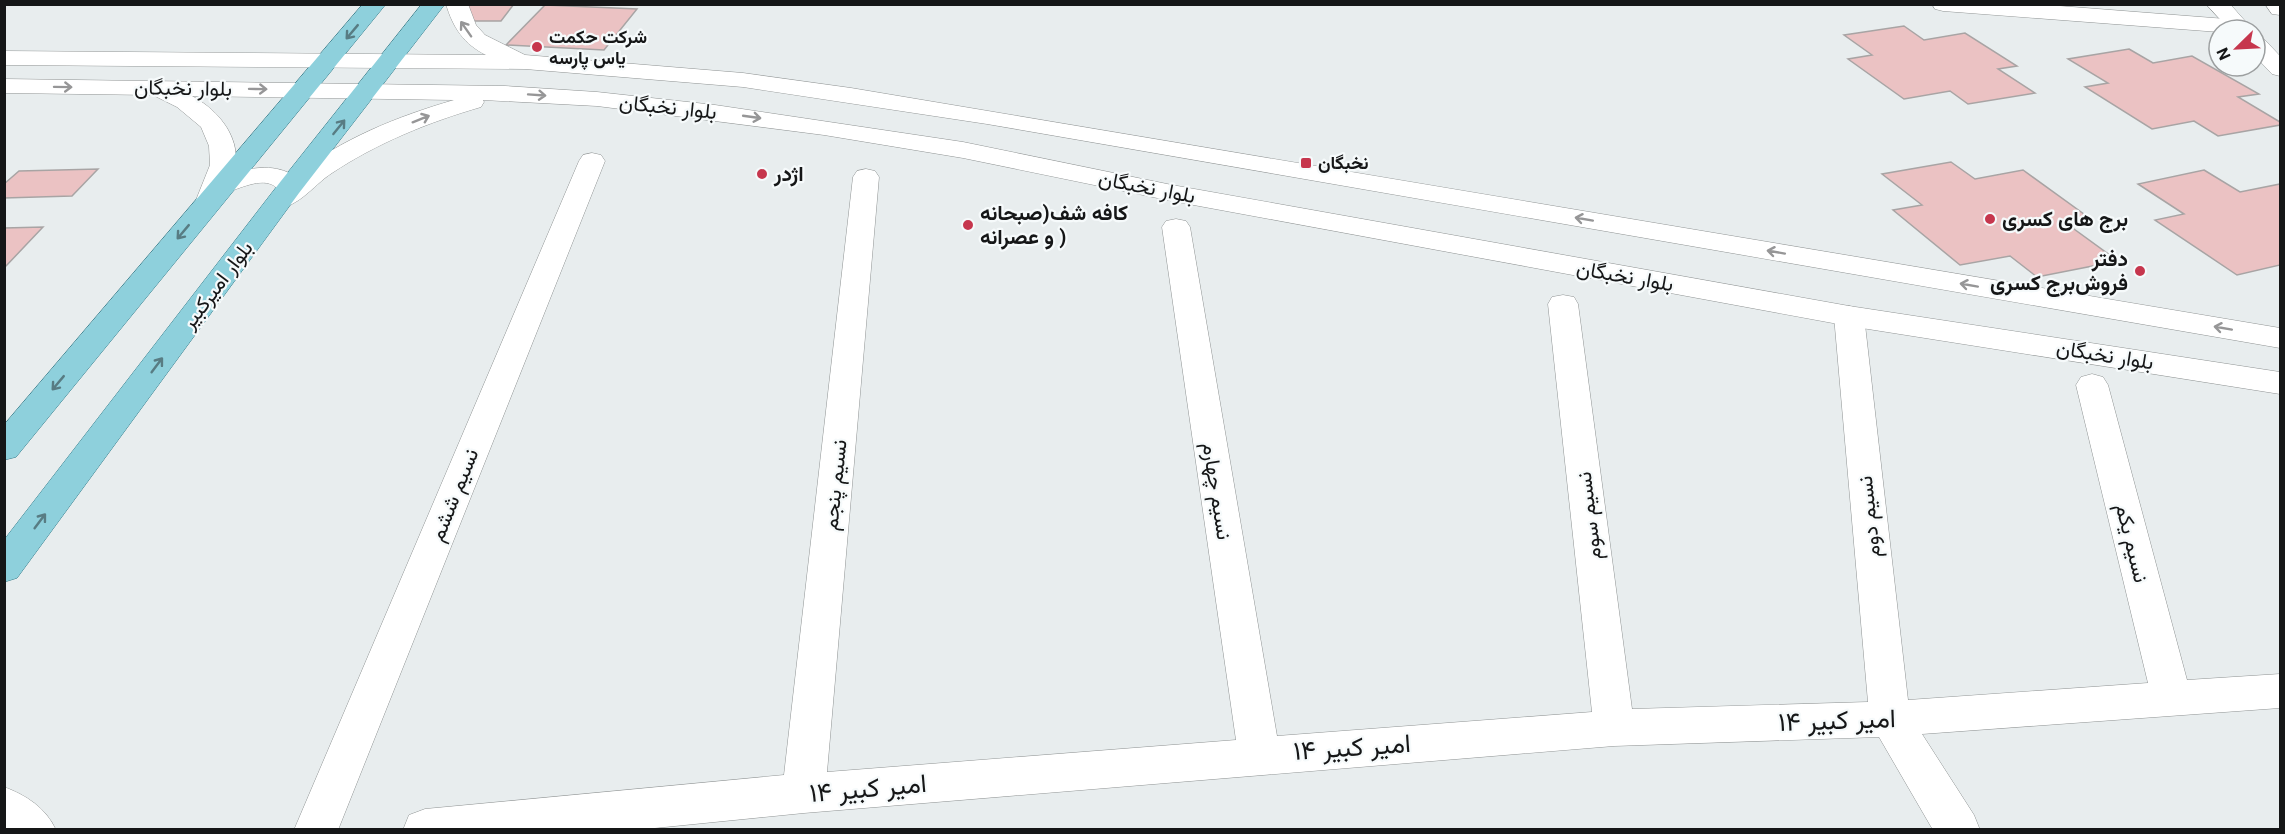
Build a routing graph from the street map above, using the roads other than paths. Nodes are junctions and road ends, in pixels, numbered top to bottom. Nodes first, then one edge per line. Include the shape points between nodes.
1 (375, 4) edge
2 (434, 4) edge
3 (457, 4) edge
4 (1943, 4) edge
5 (2217, 4) edge
6 (2276, 4) edge
7 (2280, 9) edge
8 (2231, 18) edge
9 (2207, 29) edge
10 (2267, 56) edge
11 (4, 58) edge
12 (329, 60) junction
13 (392, 61) junction
14 (525, 62) junction
15 (2280, 69) edge
16 (4, 86) edge
17 (155, 88) junction
18 (304, 90) junction
19 (367, 91) junction
20 (505, 93) junction
21 (592, 161) dead end
22 (866, 177) dead end
23 (216, 192) junction
24 (285, 194) junction
25 (1176, 227) dead end
26 (1563, 304) dead end
27 (1849, 316) junction
28 (2280, 338) edge
29 (2280, 383) edge
30 (2092, 385) dead end
31 (4, 448) edge
32 (4, 568) edge
33 (2280, 691) edge
34 (2172, 700) junction
35 (1890, 719) junction
36 (1614, 728) junction
37 (1259, 754) junction
38 (804, 793) junction
39 (4, 807) edge
40 (34, 830) edge
41 (316, 830) edge
42 (425, 830) edge
43 (1958, 830) edge

1 -> 12 main road
2 - 13 main road, بلوار امیرکبیر
14 -> 3 main road via 471,37 461,22
4 - 9 main road
5 - 8 main road
6 - 7 main road
10 - 15 main road
11 - 12 main road, بلوار نخبگان
12 - 13 main road, بلوار نخبگان
12 - 18 main road
13 - 14 main road, بلوار نخبگان
13 - 19 main road, بلوار امیرکبیر
28 -> 14 main road, بلوار نخبگان via 851,94 651,71
16 -> 17 main road, بلوار نخبگان
17 -> 18 main road, بلوار نخبگان
17 - 23 main road via 194,105 218,129 224,161
18 - 19 main road, بلوار نخبگان
18 - 23 main road
19 - 20 main road, بلوار نخبگان
24 -> 19 main road, بلوار امیرکبیر
24 -> 20 main road via 326,165 382,134 442,110
20 -> 27 main road, بلوار نخبگان via 715,112 963,150 1172,193
21 - 41 main road, نسیم ششم
22 - 38 main road, نسیم پنجم
23 - 24 main road via 245,178 266,176 283,179
23 -> 31 main road
32 -> 24 main road, بلوار امیرکبیر
25 - 37 main road, نسیم چهارم
26 - 36 main road, نسیم سوم
27 - 29 main road, بلوار نخبگان
27 - 35 main road, نسیم دوم
30 - 34 main road, نسیم یکم
33 - 34 main road, امیر کبیر ۱۴
34 - 35 main road, امیر کبیر ۱۴
35 - 36 main road, امیر کبیر ۱۴
35 - 43 main road
36 - 37 main road, امیر کبیر ۱۴
37 - 38 main road, امیر کبیر ۱۴
38 - 42 main road, امیر کبیر ۱۴
39 - 40 main road

